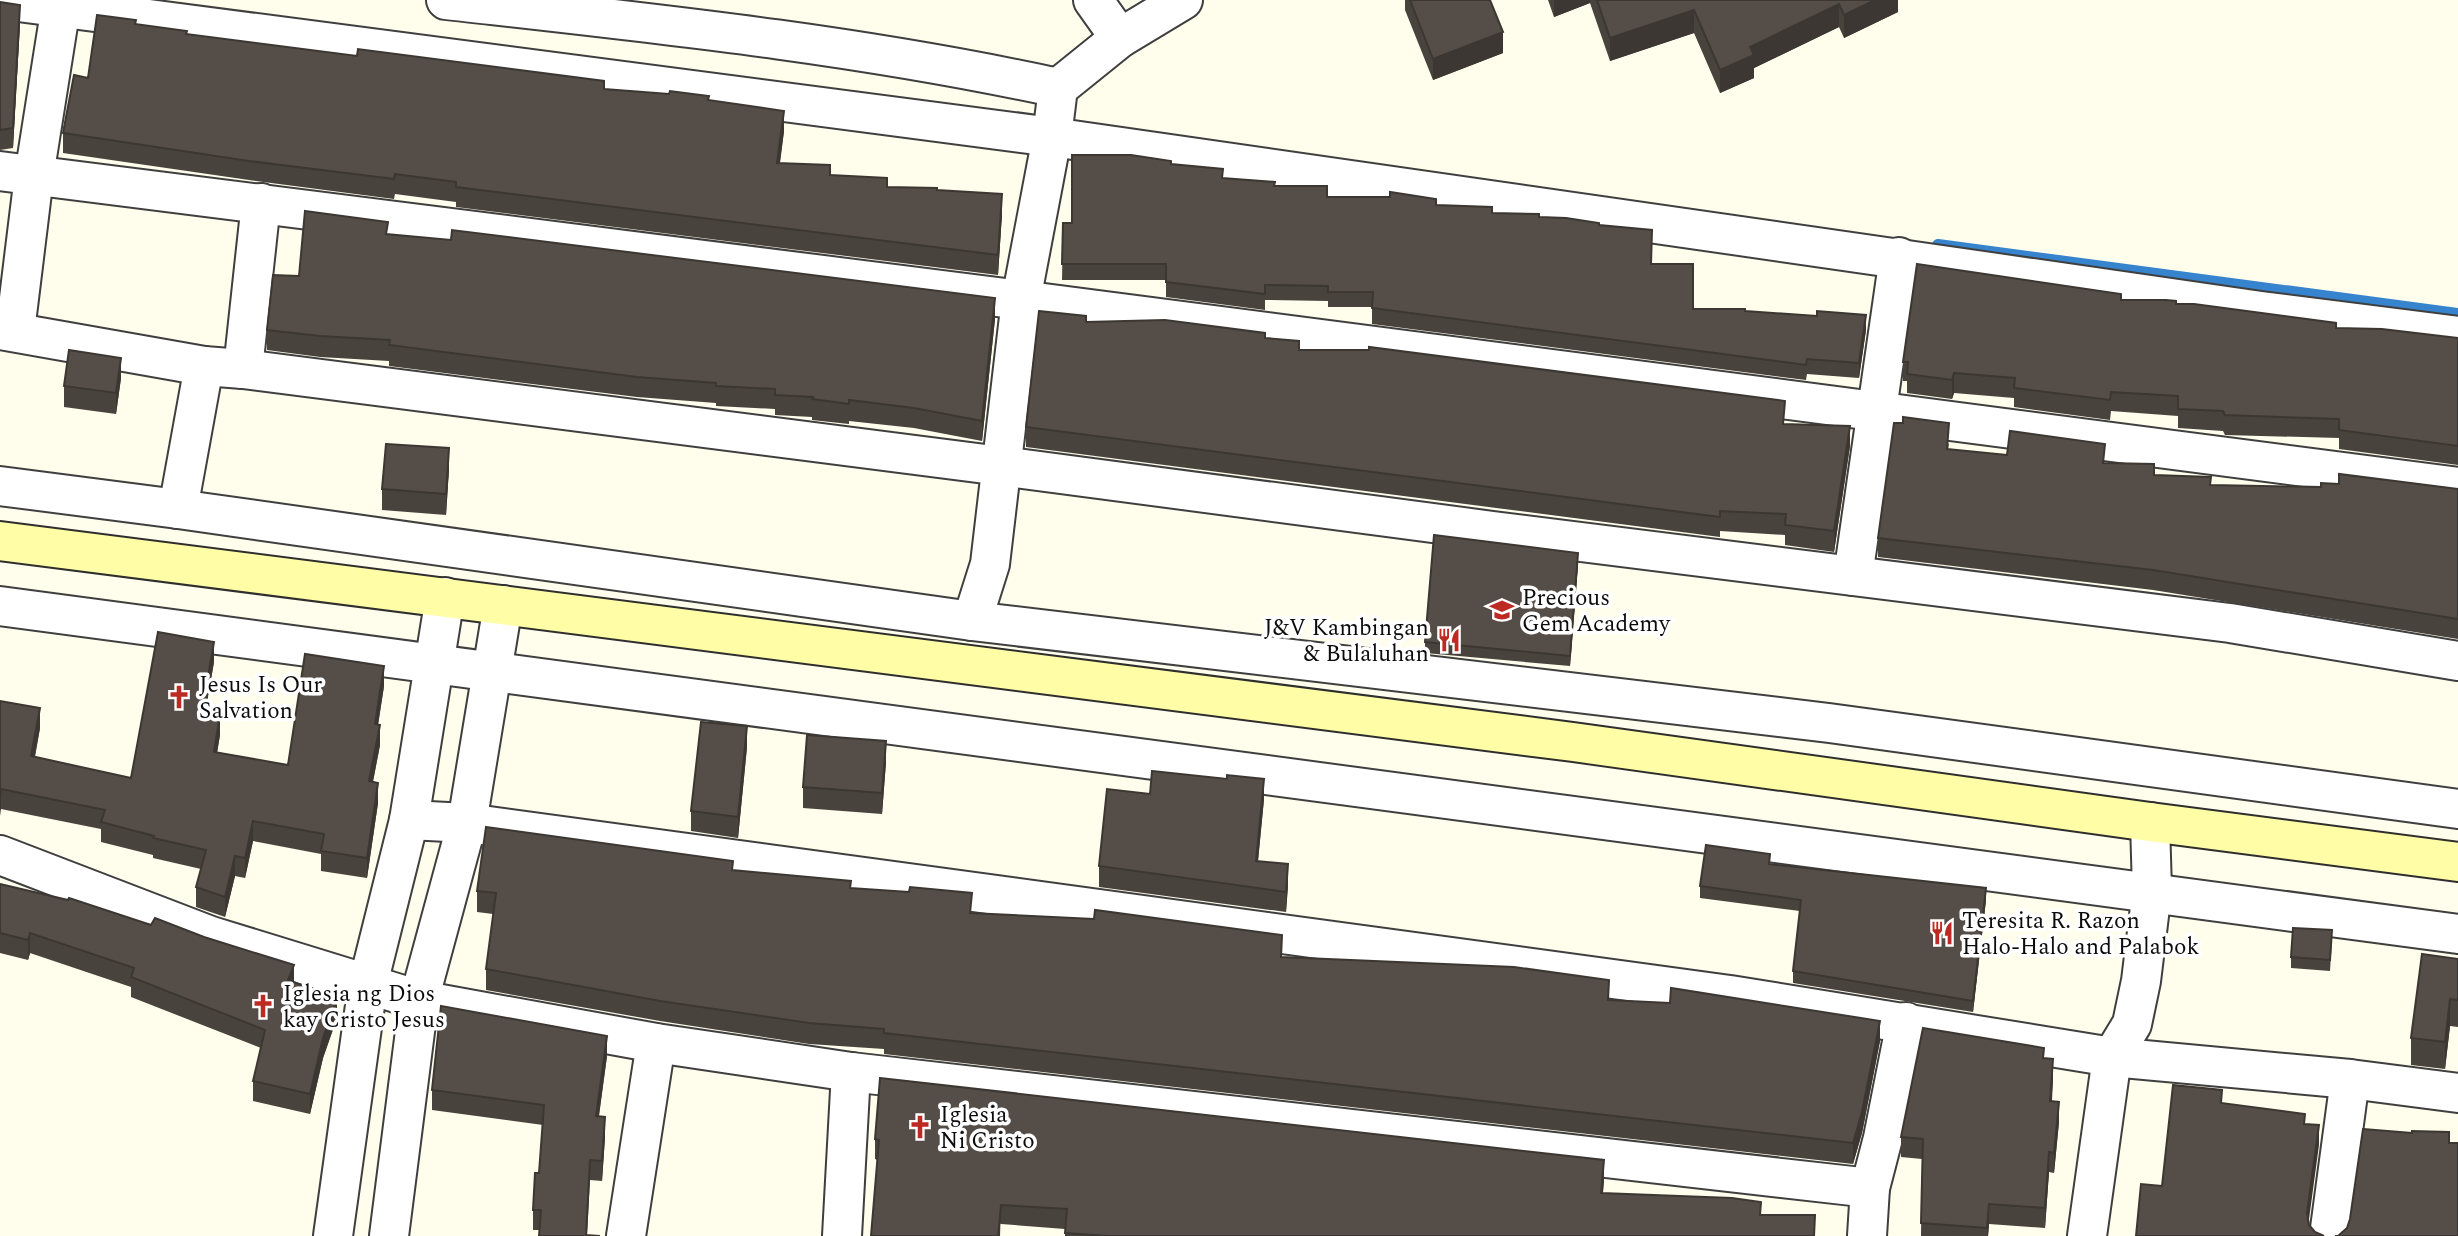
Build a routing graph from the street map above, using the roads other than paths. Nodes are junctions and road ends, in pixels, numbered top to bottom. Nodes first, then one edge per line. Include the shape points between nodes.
1 (3, 0) edge
2 (446, 0) edge
3 (1093, 0) edge
4 (1183, 0) edge
5 (61, 6) junction
6 (1120, 38) junction
7 (1058, 88) junction
8 (1052, 137) junction
9 (17, 173) edge
10 (261, 203) junction
11 (1899, 257) junction
12 (1021, 300) junction
13 (7, 330) edge
14 (2458, 336) edge
15 (204, 366) junction
16 (243, 369) junction
17 (1878, 412) junction
18 (1001, 466) junction
19 (0, 486) edge
20 (2458, 487) edge
21 (178, 509) junction
22 (0, 541) edge
23 (1853, 576) junction
24 (445, 597) junction
25 (503, 605) junction
26 (0, 606) edge
27 (972, 621) junction
28 (2458, 661) edge
29 (434, 666) junction
30 (491, 673) junction
31 (2458, 809) edge
32 (409, 820) junction
33 (2150, 822) junction
34 (467, 823) junction
35 (0, 855) edge
36 (2458, 862) edge
37 (2152, 891) junction
38 (2458, 934) edge
39 (368, 984) junction
40 (419, 1000) junction
41 (1906, 1022) junction
42 (656, 1043) junction
43 (2112, 1058) junction
44 (851, 1072) junction
45 (2350, 1079) junction
46 (2458, 1093) edge
47 (1870, 1188) junction
48 (848, 1235) edge
49 (333, 1236) edge
50 (389, 1236) edge
51 (626, 1236) edge
52 (1867, 1236) edge
53 (2087, 1236) edge
54 (2329, 1236) edge

1 - 5 street
2 - 7 street via 784,39
3 - 6 street
4 - 6 street
5 - 8 street
5 - 9 street
6 - 7 street
7 - 8 street
8 - 11 street
8 - 12 street
9 - 10 street
9 - 13 street
10 - 12 street
10 - 16 street
11 - 14 street
11 - 17 street
12 - 17 street
12 - 18 street
13 - 15 street
15 - 16 street
15 - 21 street
16 - 18 street
17 - 20 street
17 - 23 street
18 - 23 street
18 - 27 street via 990,564
19 - 21 street
21 - 27 street
22 - 24 street
23 - 28 street via 2230,623
24 - 25 street
24 - 29 street
25 - 30 street
25 - 33 street via 1573,742
26 - 29 street
27 - 31 street via 1829,723
29 - 30 street
29 - 32 street
30 - 34 street
30 - 37 street
32 - 34 street
32 - 39 street
33 - 36 street
33 - 37 street
34 - 40 street
34 - 41 street
35 - 39 street via 211,936
37 - 38 street
37 - 43 street via 2132,1024
39 - 40 street
39 - 49 street
40 - 42 street
40 - 50 street
41 - 43 street
41 - 47 street
42 - 44 street
42 - 51 street
43 - 45 street
43 - 53 street
44 - 47 street
44 - 48 street
45 - 46 street
45 - 54 street
47 - 52 street

